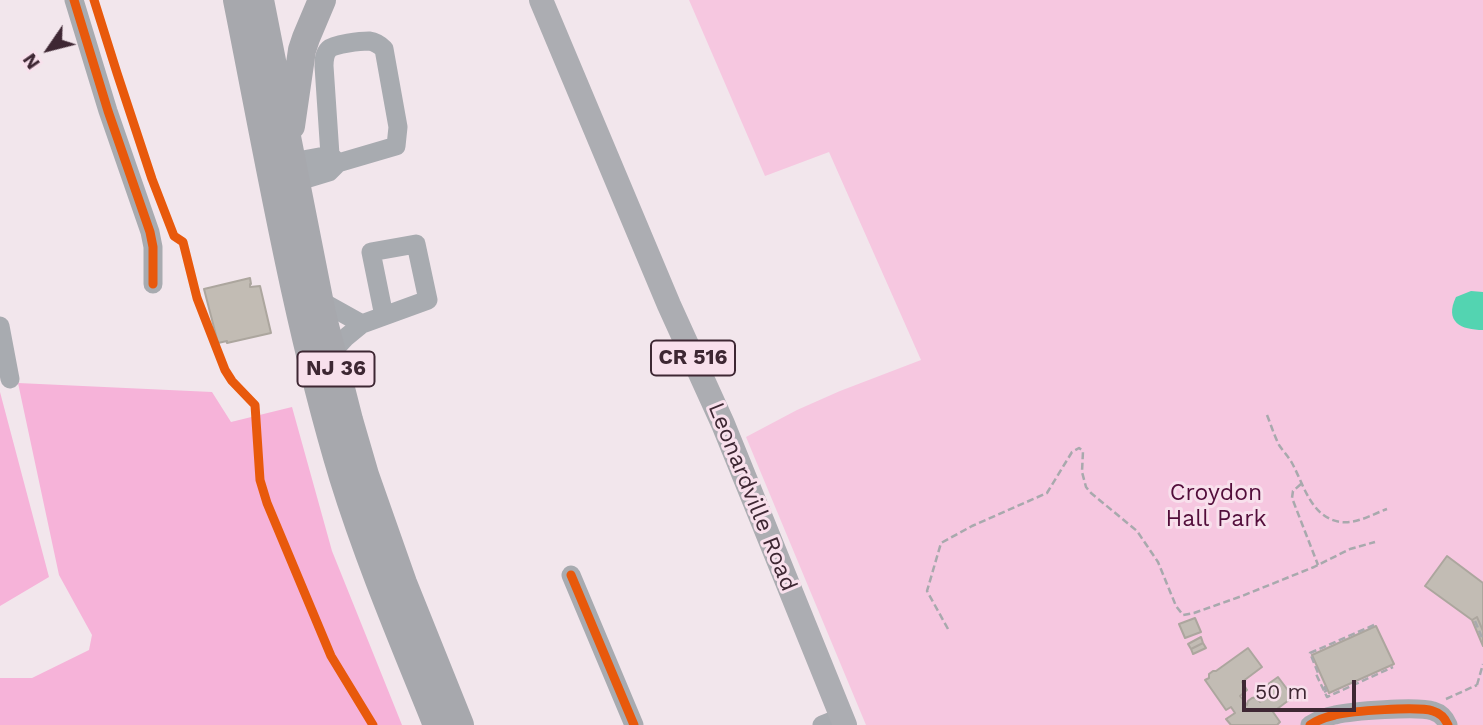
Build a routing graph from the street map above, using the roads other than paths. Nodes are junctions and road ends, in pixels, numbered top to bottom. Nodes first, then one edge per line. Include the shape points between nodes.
1 (74, 0) edge
2 (237, 0) edge
3 (260, 0) edge
4 (322, 0) edge
5 (541, 0) edge
6 (334, 159) junction
7 (292, 163) junction
8 (153, 284) dead end
9 (320, 300) junction
10 (384, 316) dead end
11 (362, 324) junction
12 (0, 326) edge
13 (332, 352) junction
14 (10, 379) dead end
15 (571, 575) dead end
16 (1446, 714) edge
17 (836, 722) edge
18 (437, 725) edge
19 (460, 725) edge
20 (634, 725) edge
21 (1310, 725) edge

1 - 8 street via 150,232
2 - 18 highway, NJ 36 via 298,302 331,435 375,570
3 - 7 highway, NJ 36
4 - 7 highway via 302,50
5 - 17 main road, Leonardville Road / CR 516 via 723,424
6 - 6 street via 396,146 398,127 380,44 335,45 325,55
6 - 7 street via 329,172
7 - 9 highway, NJ 36
9 - 11 street
9 - 13 highway, NJ 36
10 - 11 street
11 - 13 street
12 - 14 street
13 - 19 highway, NJ 36 via 384,530
15 - 20 street
16 - 21 street via 1431,710 1340,713

